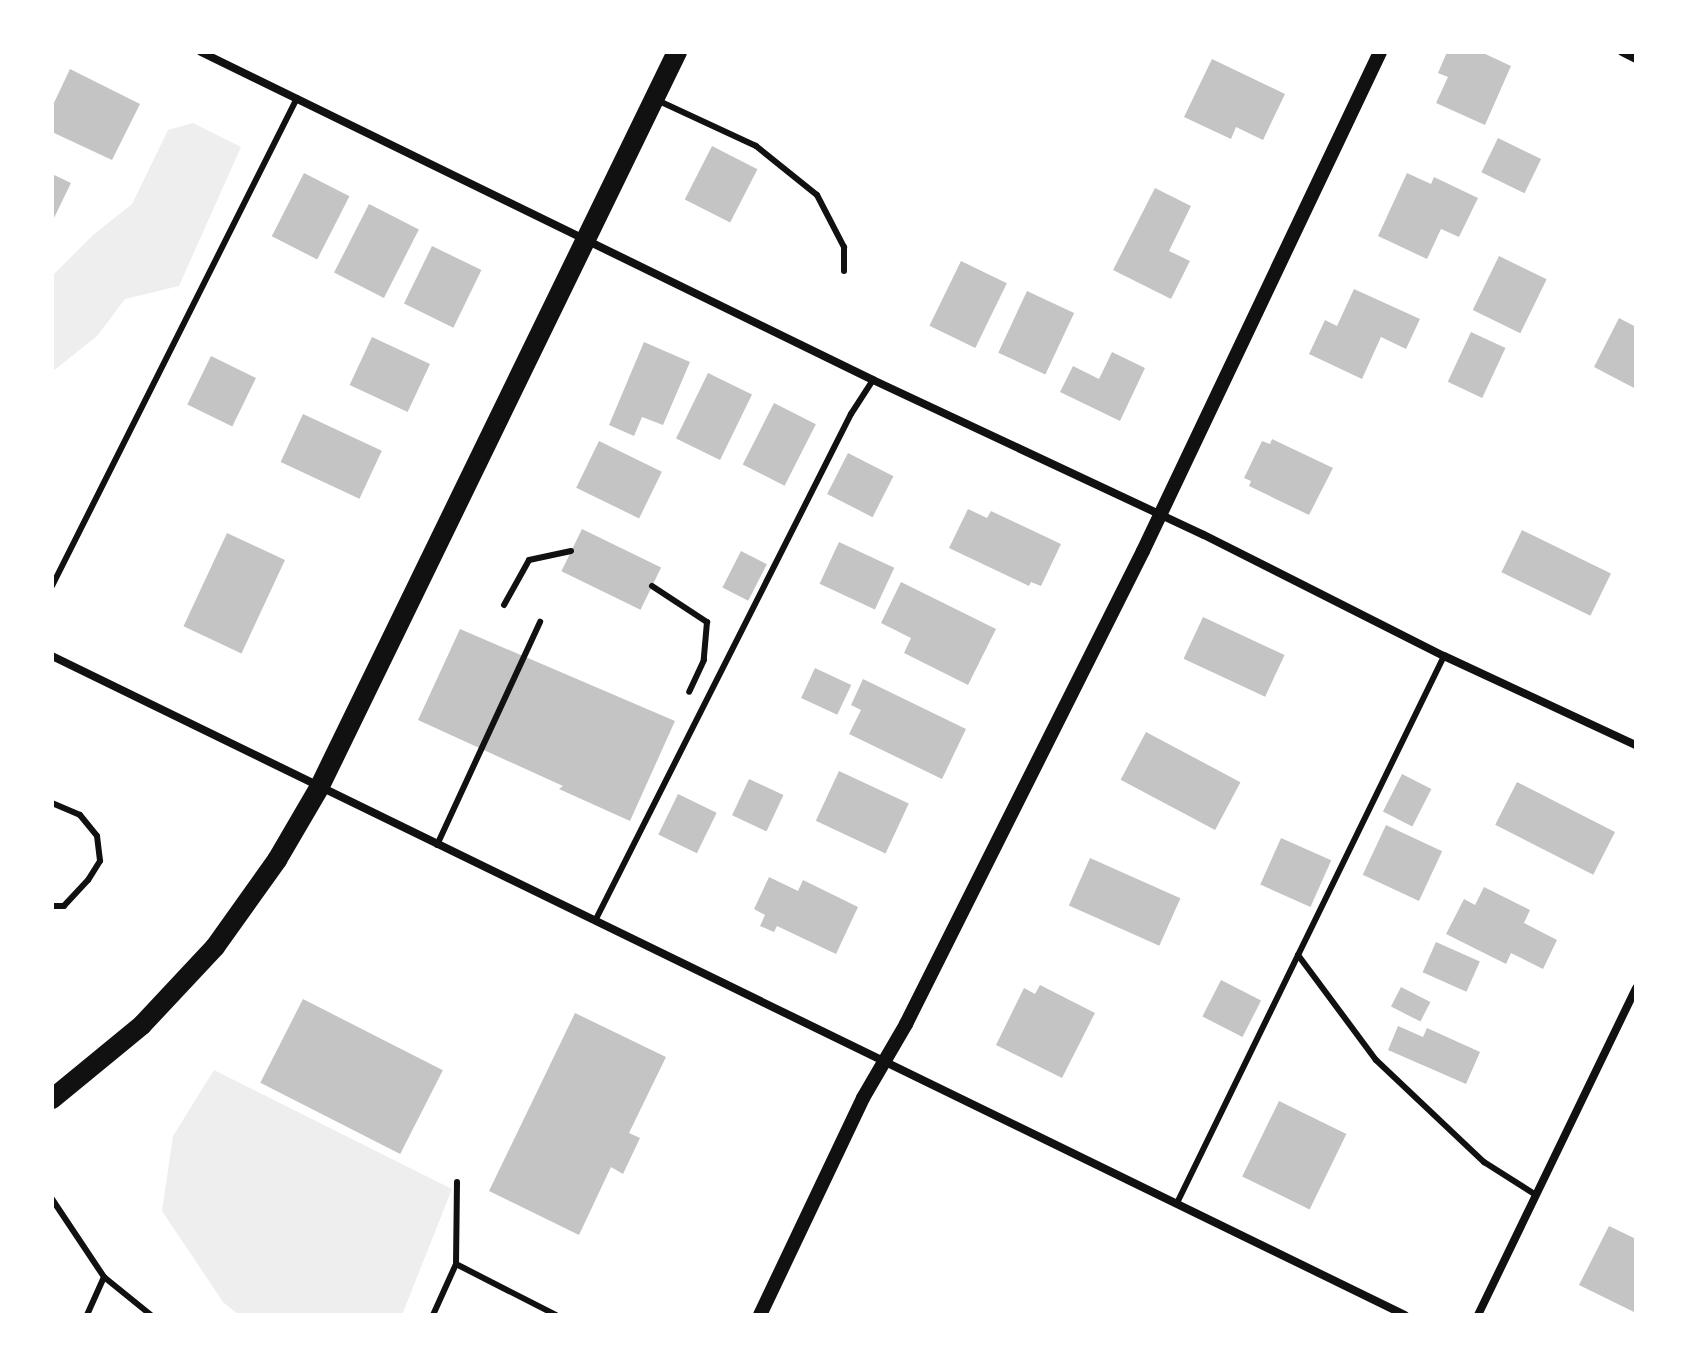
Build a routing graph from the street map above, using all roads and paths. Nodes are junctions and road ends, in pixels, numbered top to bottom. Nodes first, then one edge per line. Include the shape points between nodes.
1 (201, 52) edge
2 (677, 52) edge
3 (1380, 52) edge
4 (1622, 52) edge
5 (1636, 59) edge
6 (297, 98) junction
7 (654, 99) junction
8 (589, 239) junction
9 (844, 271) dead end
10 (873, 380) junction
11 (1159, 514) junction
12 (571, 551) dead end
13 (52, 586) edge
14 (652, 586) dead end
15 (504, 605) dead end
16 (540, 622) dead end
17 (52, 656) edge
18 (1444, 656) junction
19 (689, 692) dead end
20 (1636, 745) edge
21 (319, 788) junction
22 (52, 803) edge
23 (437, 845) junction
24 (52, 906) edge
25 (595, 921) junction
26 (1298, 955) junction
27 (1636, 988) edge
28 (885, 1061) junction
29 (52, 1099) edge
30 (457, 1182) dead end
31 (1536, 1195) junction
32 (52, 1199) edge
33 (1177, 1203) junction
34 (456, 1264) junction
35 (104, 1277) junction
36 (87, 1315) edge
37 (151, 1315) edge
38 (433, 1315) edge
39 (556, 1315) edge
40 (760, 1315) edge
41 (1405, 1315) edge
42 (1478, 1315) edge

1 - 6 street
2 - 7 main road
3 - 11 street
4 - 5 street
6 - 8 street
6 - 13 lane
7 - 8 main road
7 - 9 lane via 756,146 817,195 844,247
8 - 10 street
8 - 21 main road
10 - 11 street
10 - 25 lane via 851,414
11 - 18 street
11 - 28 street
12 - 15 lane via 529,560
14 - 19 lane via 707,622 704,660
16 - 23 lane
17 - 21 street
18 - 20 street
18 - 26 lane
21 - 23 street
21 - 29 main road via 277,860 215,947 142,1025
22 - 24 lane via 80,815 97,836 100,861 64,906
23 - 25 street
25 - 28 street
26 - 31 lane via 1376,1060 1484,1162
26 - 33 lane
27 - 31 street
28 - 33 street
28 - 40 street
30 - 34 lane
31 - 42 street
32 - 35 lane
33 - 41 street
34 - 38 lane
34 - 39 lane
35 - 36 lane
35 - 37 lane

